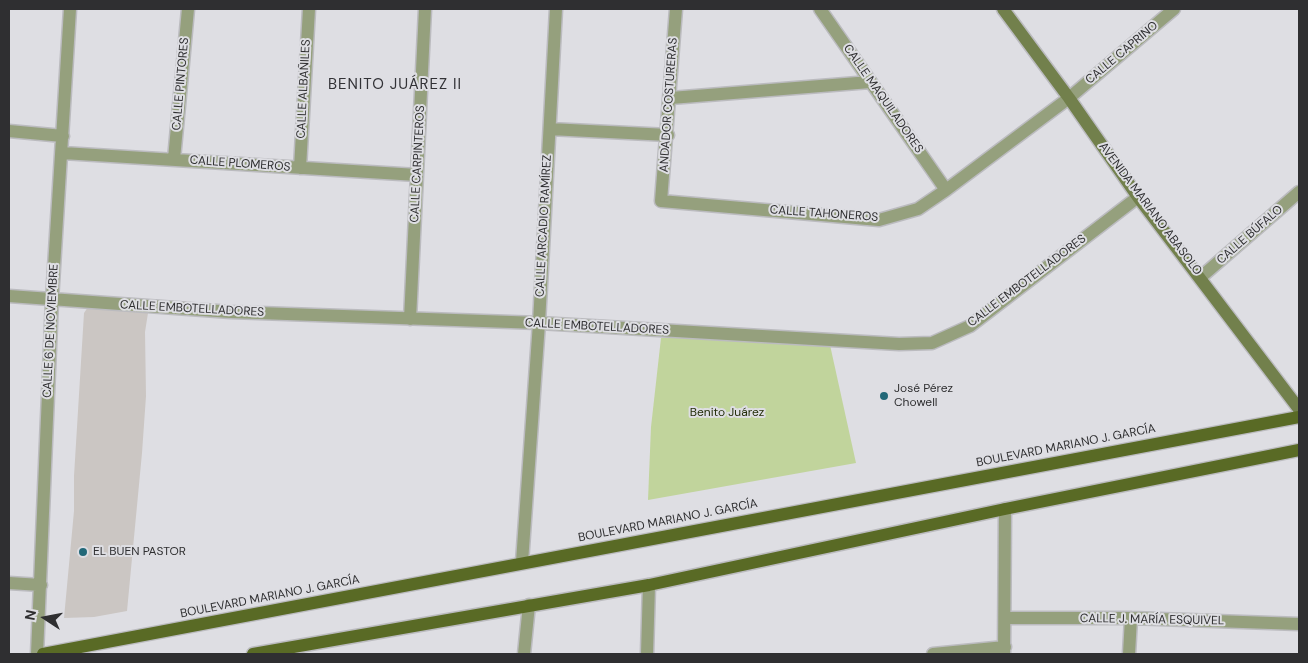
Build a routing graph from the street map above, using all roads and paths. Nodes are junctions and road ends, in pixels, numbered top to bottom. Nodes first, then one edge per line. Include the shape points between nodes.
1 (70, 9) edge
2 (188, 9) edge
3 (309, 9) edge
4 (425, 9) edge
5 (556, 9) edge
6 (676, 9) edge
7 (820, 9) edge
8 (1003, 9) edge
9 (1174, 9) edge
10 (870, 82) junction
11 (671, 98) junction
12 (1069, 98) junction
13 (550, 129) junction
14 (9, 131) edge
15 (668, 135) junction
16 (64, 136) junction
17 (62, 153) junction
18 (174, 159) junction
19 (300, 168) junction
20 (417, 175) junction
21 (946, 190) junction
22 (1299, 192) edge
23 (1138, 197) junction
24 (661, 201) joint
25 (1201, 277) junction
26 (9, 296) edge
27 (52, 300) junction
28 (410, 319) junction
29 (539, 323) junction
30 (1299, 409) edge
31 (1299, 417) edge
32 (1299, 450) edge
33 (1005, 509) junction
34 (522, 562) junction
35 (9, 583) edge
36 (41, 585) junction
37 (649, 585) junction
38 (529, 605) junction
39 (1006, 618) junction
40 (1131, 618) junction
41 (1299, 624) edge
42 (1004, 651) edge
43 (37, 654) edge
44 (43, 654) edge
45 (253, 654) edge
46 (524, 654) edge
47 (647, 654) edge
48 (933, 654) edge
49 (1130, 654) edge

1 - 16 street, CALLE 6 DE NOVIEMBRE
2 - 18 street, CALLE PINTORES
3 - 19 street, CALLE ALBAÑILES
4 - 20 street, CALLE CARPINTEROS
5 - 13 street, CALLE ARCADIO RAMÍREZ
6 - 11 street, ANDADOR COSTURERAS
7 - 10 street, CALLE MAQUILADORES
8 - 12 street, AVENIDA MARIANO ABASOLO
9 - 12 street, CALLE CAPRINO
10 - 11 street
10 - 21 street, CALLE MAQUILADORES
11 - 15 street, ANDADOR COSTURERAS
12 - 21 street, CALLE TAHONEROS
12 - 23 street, AVENIDA MARIANO ABASOLO
13 - 15 street
13 - 29 street, CALLE ARCADIO RAMÍREZ
14 - 16 street
15 - 24 street, ANDADOR COSTURERAS
16 - 17 street, CALLE 6 DE NOVIEMBRE
17 - 18 street, CALLE PLOMEROS
17 - 27 street, CALLE 6 DE NOVIEMBRE
18 - 19 street, CALLE PLOMEROS
19 - 20 street, CALLE PLOMEROS
20 - 28 street, CALLE CARPINTEROS
21 - 24 street, CALLE TAHONEROS via 918,209 879,220
22 - 25 street, CALLE BÚFALO
23 - 25 street, AVENIDA MARIANO ABASOLO
23 - 29 street, CALLE EMBOTELLADORES via 970,326 932,343 899,344
25 - 30 street, AVENIDA MARIANO ABASOLO
26 - 27 street, CALLE EMBOTELLADORES
27 - 28 street, CALLE EMBOTELLADORES
27 - 36 street, CALLE 6 DE NOVIEMBRE
28 - 29 street, CALLE EMBOTELLADORES
29 - 34 street, CALLE ARCADIO RAMÍREZ
31 - 34 main road, BOULEVARD MARIANO J. GARCÍA
32 - 33 main road
33 - 37 main road
33 - 39 street
34 - 44 main road, BOULEVARD MARIANO J. GARCÍA
35 - 36 street
36 - 43 street, CALLE 6 DE NOVIEMBRE
37 - 38 main road
37 - 47 street
38 - 45 main road
38 - 46 street
39 - 40 street, CALLE J. MARÍA ESQUIVEL
39 - 42 street
40 - 41 street, CALLE J. MARÍA ESQUIVEL
40 - 49 street
42 - 48 street

